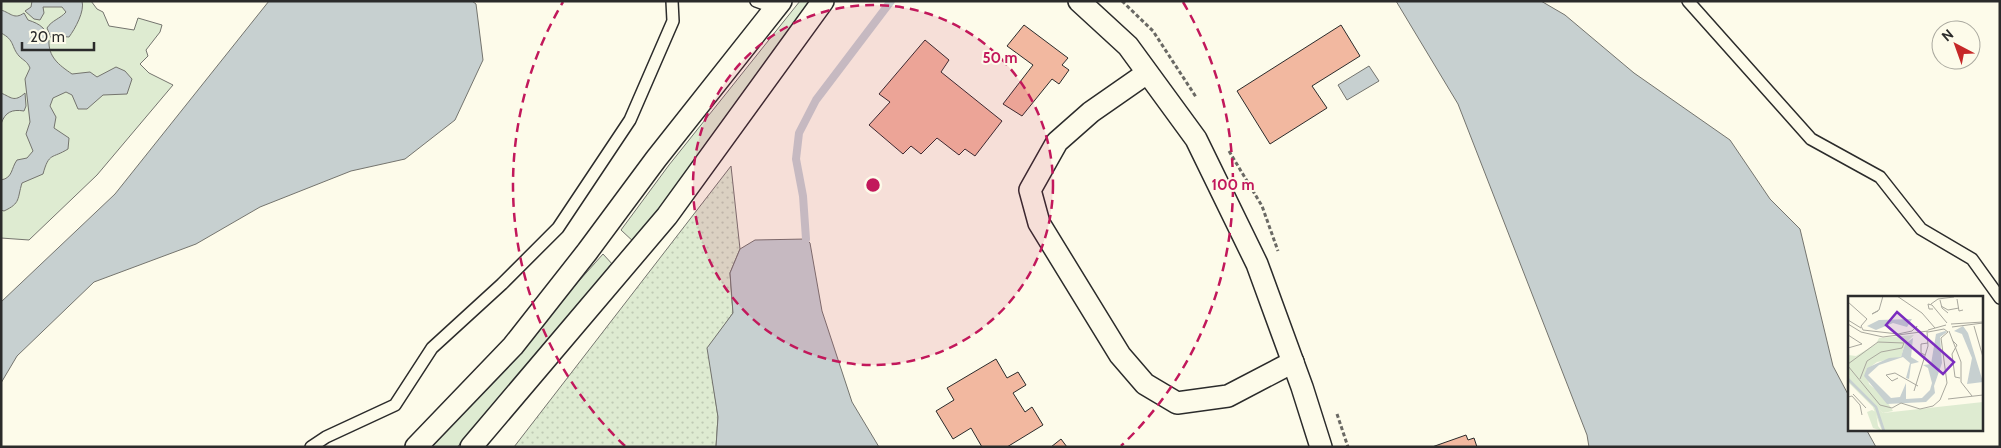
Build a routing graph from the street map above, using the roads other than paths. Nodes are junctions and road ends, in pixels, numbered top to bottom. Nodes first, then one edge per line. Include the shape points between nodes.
1 (672, 1) edge
2 (823, 1) edge
3 (1079, 1) edge
4 (1688, 1) edge
5 (771, 4) edge
6 (1147, 73) junction
7 (2000, 298) edge
8 (1293, 362) junction
9 (311, 447) edge
10 (416, 447) edge
11 (471, 447) edge
12 (1321, 447) edge

1 - 9 lane via 673,21 630,120 558,228 432,348 395,405
2 - 11 street via 667,216
3 - 6 street via 1128,46
4 - 7 lane via 1812,139 1880,177 1922,229 1972,260
5 - 10 street via 513,346
6 - 8 street via 1196,139 1257,264
6 - 8 street via 1091,112 1057,142 1030,190 1039,223 1120,355 1145,384 1177,402 1228,396
8 - 12 street

